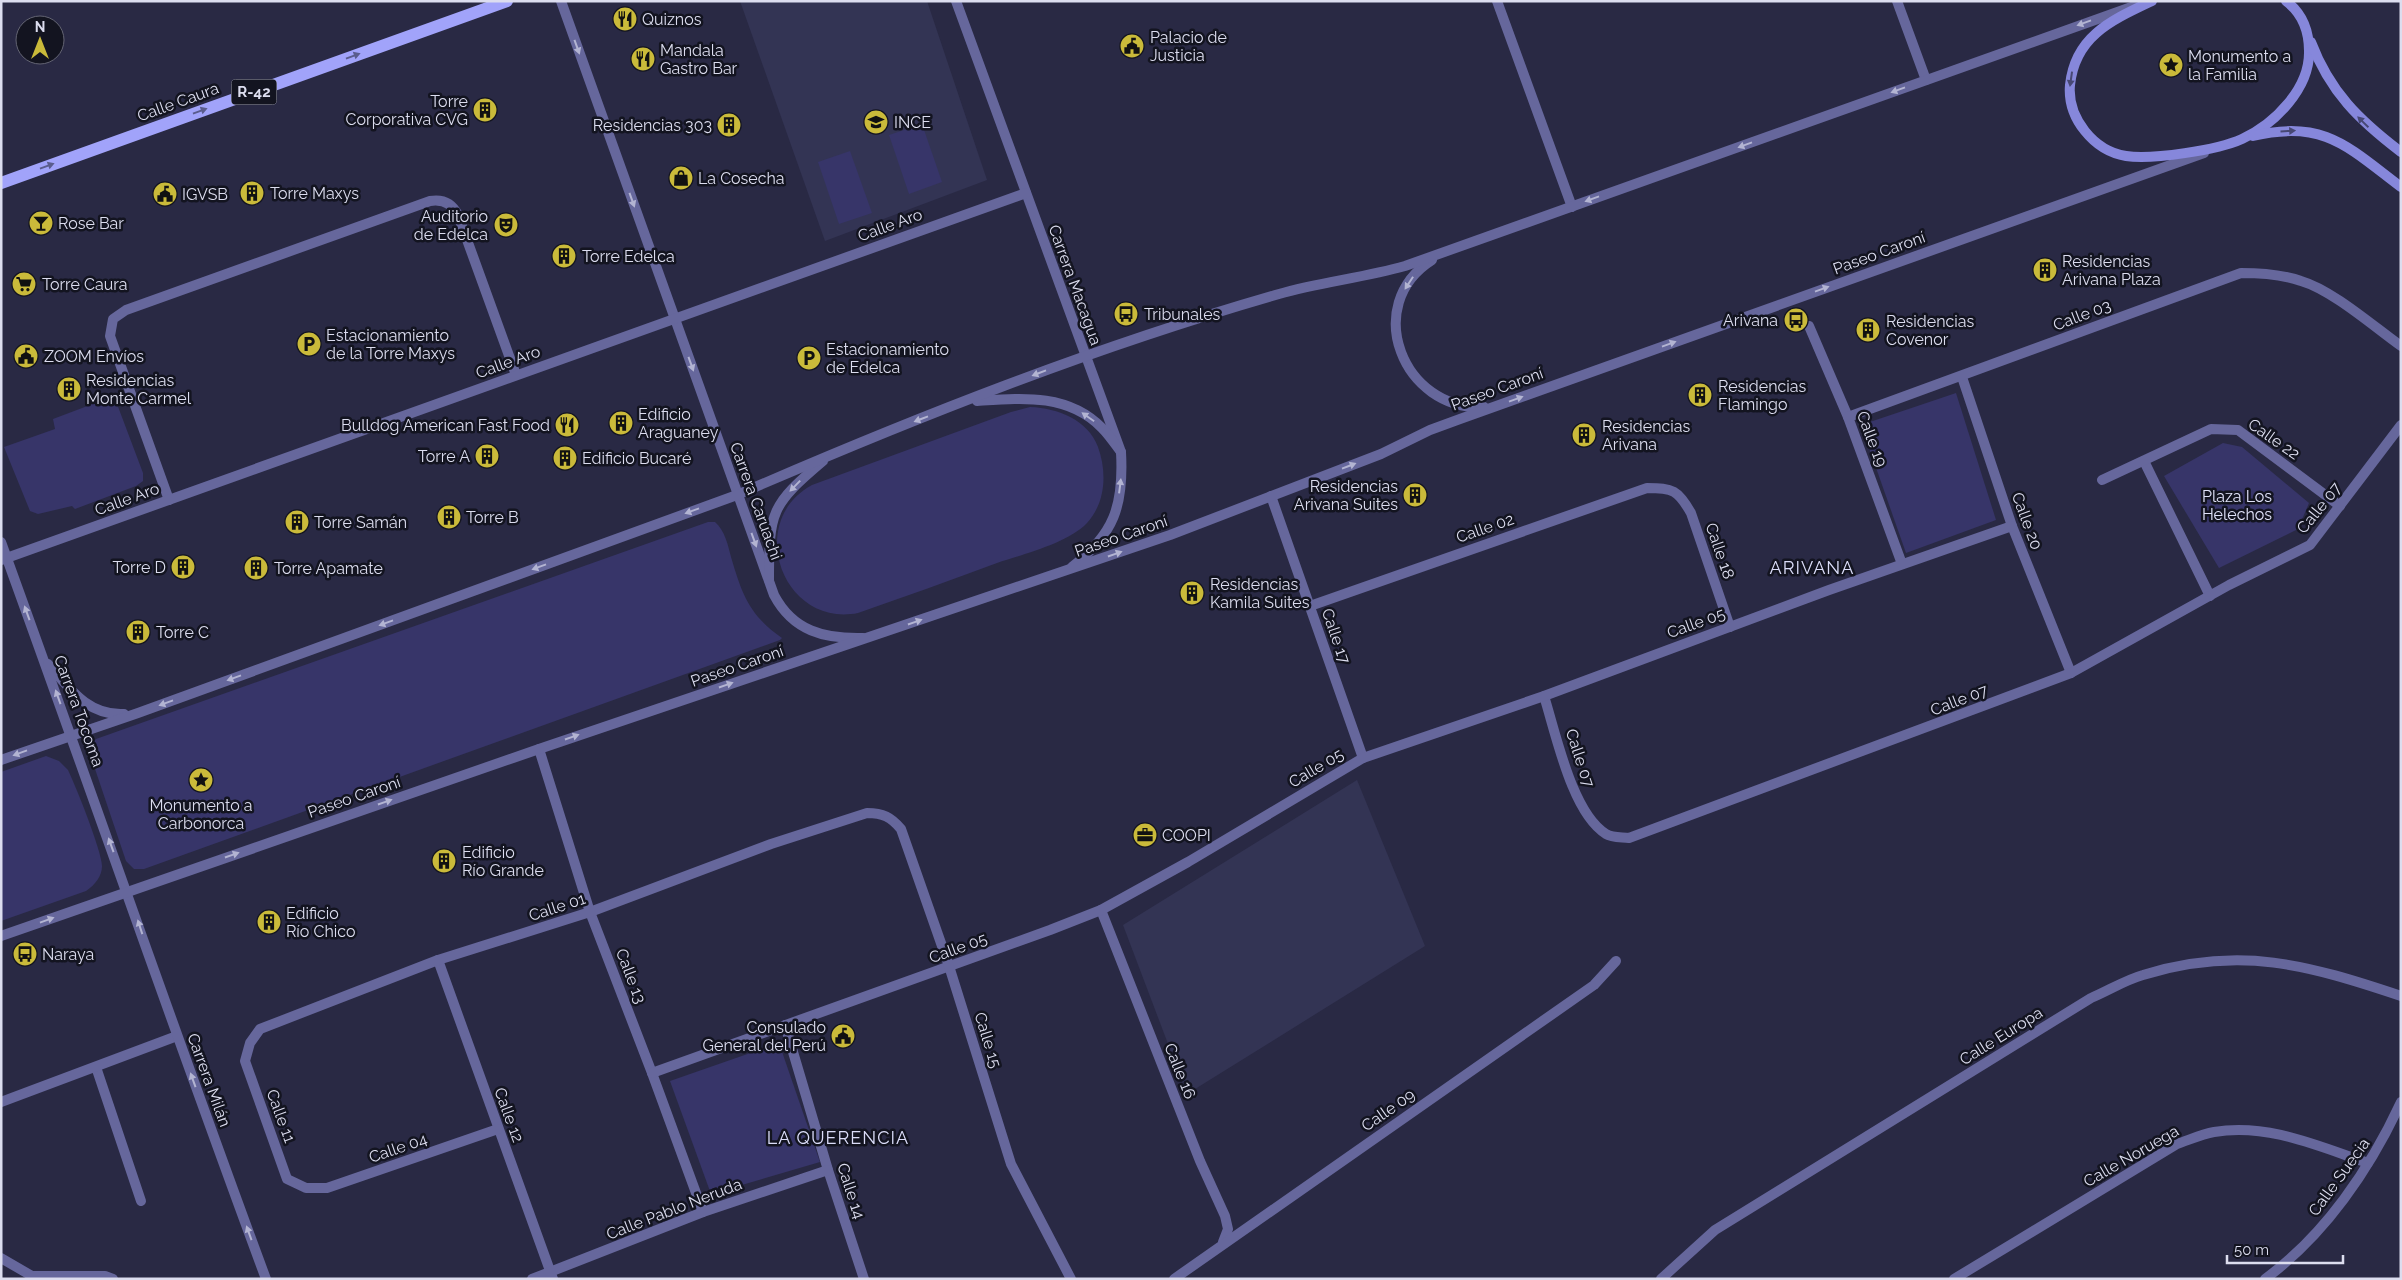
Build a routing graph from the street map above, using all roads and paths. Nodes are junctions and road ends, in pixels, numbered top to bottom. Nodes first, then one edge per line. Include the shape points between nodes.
1 (507, 1) edge
2 (561, 1) edge
3 (956, 1) edge
4 (1497, 1) edge
5 (1897, 1) edge
6 (2147, 1) edge
7 (2152, 1) edge
8 (2286, 1) edge
9 (2297, 1) edge
10 (2304, 24) junction
11 (1926, 80) junction
12 (2240, 140) junction
13 (2401, 152) edge
14 (1, 183) edge
15 (2401, 187) edge
16 (1026, 192) junction
17 (1572, 207) junction
18 (1446, 252) junction
19 (674, 318) junction
20 (1809, 326) dead end
21 (2401, 346) edge
22 (1085, 355) junction
23 (516, 375) junction
24 (1962, 377) junction
25 (966, 401) junction
26 (1494, 406) junction
27 (1848, 417) junction
28 (2401, 426) edge
29 (1121, 452) junction
30 (832, 454) junction
31 (2144, 461) junction
32 (2102, 480) dead end
33 (1673, 489) joint
34 (737, 494) junction
35 (1271, 496) junction
36 (170, 500) junction
37 (2340, 506) junction
38 (2012, 526) junction
39 (1, 542) edge
40 (4, 559) edge
41 (1902, 564) junction
42 (1069, 569) junction
43 (769, 580) junction
44 (2210, 596) junction
45 (1310, 606) junction
46 (1730, 626) junction
47 (869, 637) junction
48 (44, 659) junction
49 (2072, 673) junction
50 (1544, 696) junction
51 (138, 713) junction
52 (71, 735) junction
53 (539, 748) junction
54 (1363, 758) junction
55 (1, 760) edge
56 (881, 813) joint
57 (128, 891) junction
58 (1101, 910) junction
59 (590, 912) junction
60 (1, 936) edge
61 (438, 960) junction
62 (1616, 961) dead end
63 (950, 966) junction
64 (2401, 996) edge
65 (785, 1025) junction
66 (177, 1036) junction
67 (250, 1043) joint
68 (96, 1067) junction
69 (652, 1073) junction
70 (1, 1102) edge
71 (2401, 1102) edge
72 (498, 1129) junction
73 (2368, 1163) junction
74 (828, 1170) junction
75 (306, 1188) joint
76 (141, 1200) dead end
77 (703, 1212) junction
78 (1224, 1242) junction
79 (1, 1258) edge
80 (552, 1275) edge
81 (113, 1279) edge
82 (266, 1279) edge
83 (532, 1279) edge
84 (864, 1279) edge
85 (1071, 1279) edge
86 (1174, 1279) edge
87 (1661, 1279) edge
88 (1954, 1279) edge
89 (2265, 1279) edge

14 -> 1 main road, Calle Caura / R-42
2 -> 19 street, Carrera Caruachi
3 - 16 street, Carrera Macagua
4 - 17 street
5 - 11 street
6 -> 11 street
7 -> 12 main road, Paseo Caroní via 2094,34 2082,48 2072,72 2070,88 2073,109 2082,128 2093,140 2125,156 2183,153
8 - 10 main road, Paseo Caroní via 2298,12
9 - 10 main road
10 - 12 main road, Paseo Caroní via 2308,34 2309,64 2302,85 2275,116
13 -> 10 main road via 2367,126 2339,95 2316,54
11 -> 17 street
12 -> 15 main road via 2284,130 2326,135
26 -> 12 street, Paseo Caroní
16 - 19 street, Calle Aro
16 - 22 street, Carrera Macagua
17 - 18 street
18 - 22 street via 1366,277 1282,293
18 -> 26 street via 1417,272 1402,296 1396,326 1402,358 1419,382 1445,402 1467,407
19 - 23 street, Calle Aro
19 -> 34 street, Carrera Caruachi
20 - 27 street, Calle 19
21 - 24 street, Calle 03 via 2334,298 2303,281 2268,273 2241,273
22 -> 25 street
22 - 29 street, Carrera Macagua
23 - 36 street, Calle Aro
23 - 36 street via 458,215 450,204 443,201 430,201 126,310 111,323 111,340
24 - 27 street, Calle 03
24 - 38 street, Calle 20
29 -> 25 street via 1102,428 1071,406 1025,398
25 -> 30 street
35 -> 26 street, Paseo Caroní
27 - 41 street, Calle 19
28 - 37 street, Calle 07
42 -> 29 street, Carrera Macagua via 1094,550 1107,532 1119,494
30 - 34 street
30 -> 43 street via 795,485 780,503 772,520
31 - 32 street, Calle 22
31 - 37 street, Calle 22 via 2211,429 2238,430
31 - 44 street
33 - 45 street, Calle 02 via 1647,488
33 - 46 street, Calle 18 via 1691,513
34 -> 43 street, Carrera Caruachi
34 -> 51 street
42 -> 35 street, Paseo Caroní
35 - 45 street, Calle 17
36 - 40 street, Calle Aro
37 - 44 street, Calle 07 via 2310,545
38 - 41 street, Calle 05
38 - 49 street, Calle 20
39 - 40 street, Carrera Tocoma
48 -> 40 street, Carrera Tocoma
41 - 46 street, Calle 05
47 -> 42 street, Paseo Caroní
43 - 47 street, Carrera Caruachi via 781,609 792,621 827,636
44 - 49 street, Calle 07
45 - 54 street, Calle 17
46 - 50 street, Calle 05
53 -> 47 street, Paseo Caroní
48 - 51 street via 76,696 100,712 115,715
52 -> 48 street, Carrera Tocoma
49 - 50 street, Calle 07 via 1629,838 1608,836 1593,824 1578,801
50 - 54 street, Calle 05
51 - 52 street
52 -> 55 street
57 -> 52 street, Carrera Tocoma
57 -> 53 street, Paseo Caroní
53 - 59 street, Calle 13
54 - 58 street, Calle 05
56 - 59 street, Calle 01 via 867,813 771,844
56 - 63 street, Calle 15 via 893,819 901,829
60 -> 57 street, Paseo Caroní
66 -> 57 street, Carrera Milán
58 - 63 street, Calle 05
58 - 78 street, Calle 16 via 1200,1161 1225,1216 1228,1229
59 - 61 street, Calle 01
59 - 69 street, Calle 13
61 - 67 street, Calle 01 via 260,1029
61 - 72 street, Calle 12
62 - 78 street, Calle 09 via 1594,985
63 - 65 street, Calle 05
63 - 85 street, Calle 15 via 1011,1164
64 - 87 street, Calle Europa via 2329,972 2227,958 2141,975 2091,998 1715,1230
65 - 69 street, Calle 05
65 - 74 street, Calle 14
66 - 68 street
82 -> 66 street, Carrera Milán
67 - 75 street, Calle 11 via 245,1061 287,1179
68 - 70 street
68 - 76 street
69 - 77 street, Calle 13
71 - 73 street, Calle Suecia via 2382,1143
72 - 75 street, Calle 04 via 327,1188
72 - 80 street, Calle 12
73 - 88 street, Calle Noruega via 2282,1134 2246,1129 2213,1132 2177,1144
73 - 89 street, Calle Suecia via 2340,1204 2306,1244
74 - 77 street, Calle Pablo Neruda
74 - 84 street, Calle 14
77 - 80 street, Calle Pablo Neruda
78 - 86 street, Calle 09
79 - 81 street via 32,1276 105,1276
80 - 83 street, Calle Pablo Neruda

